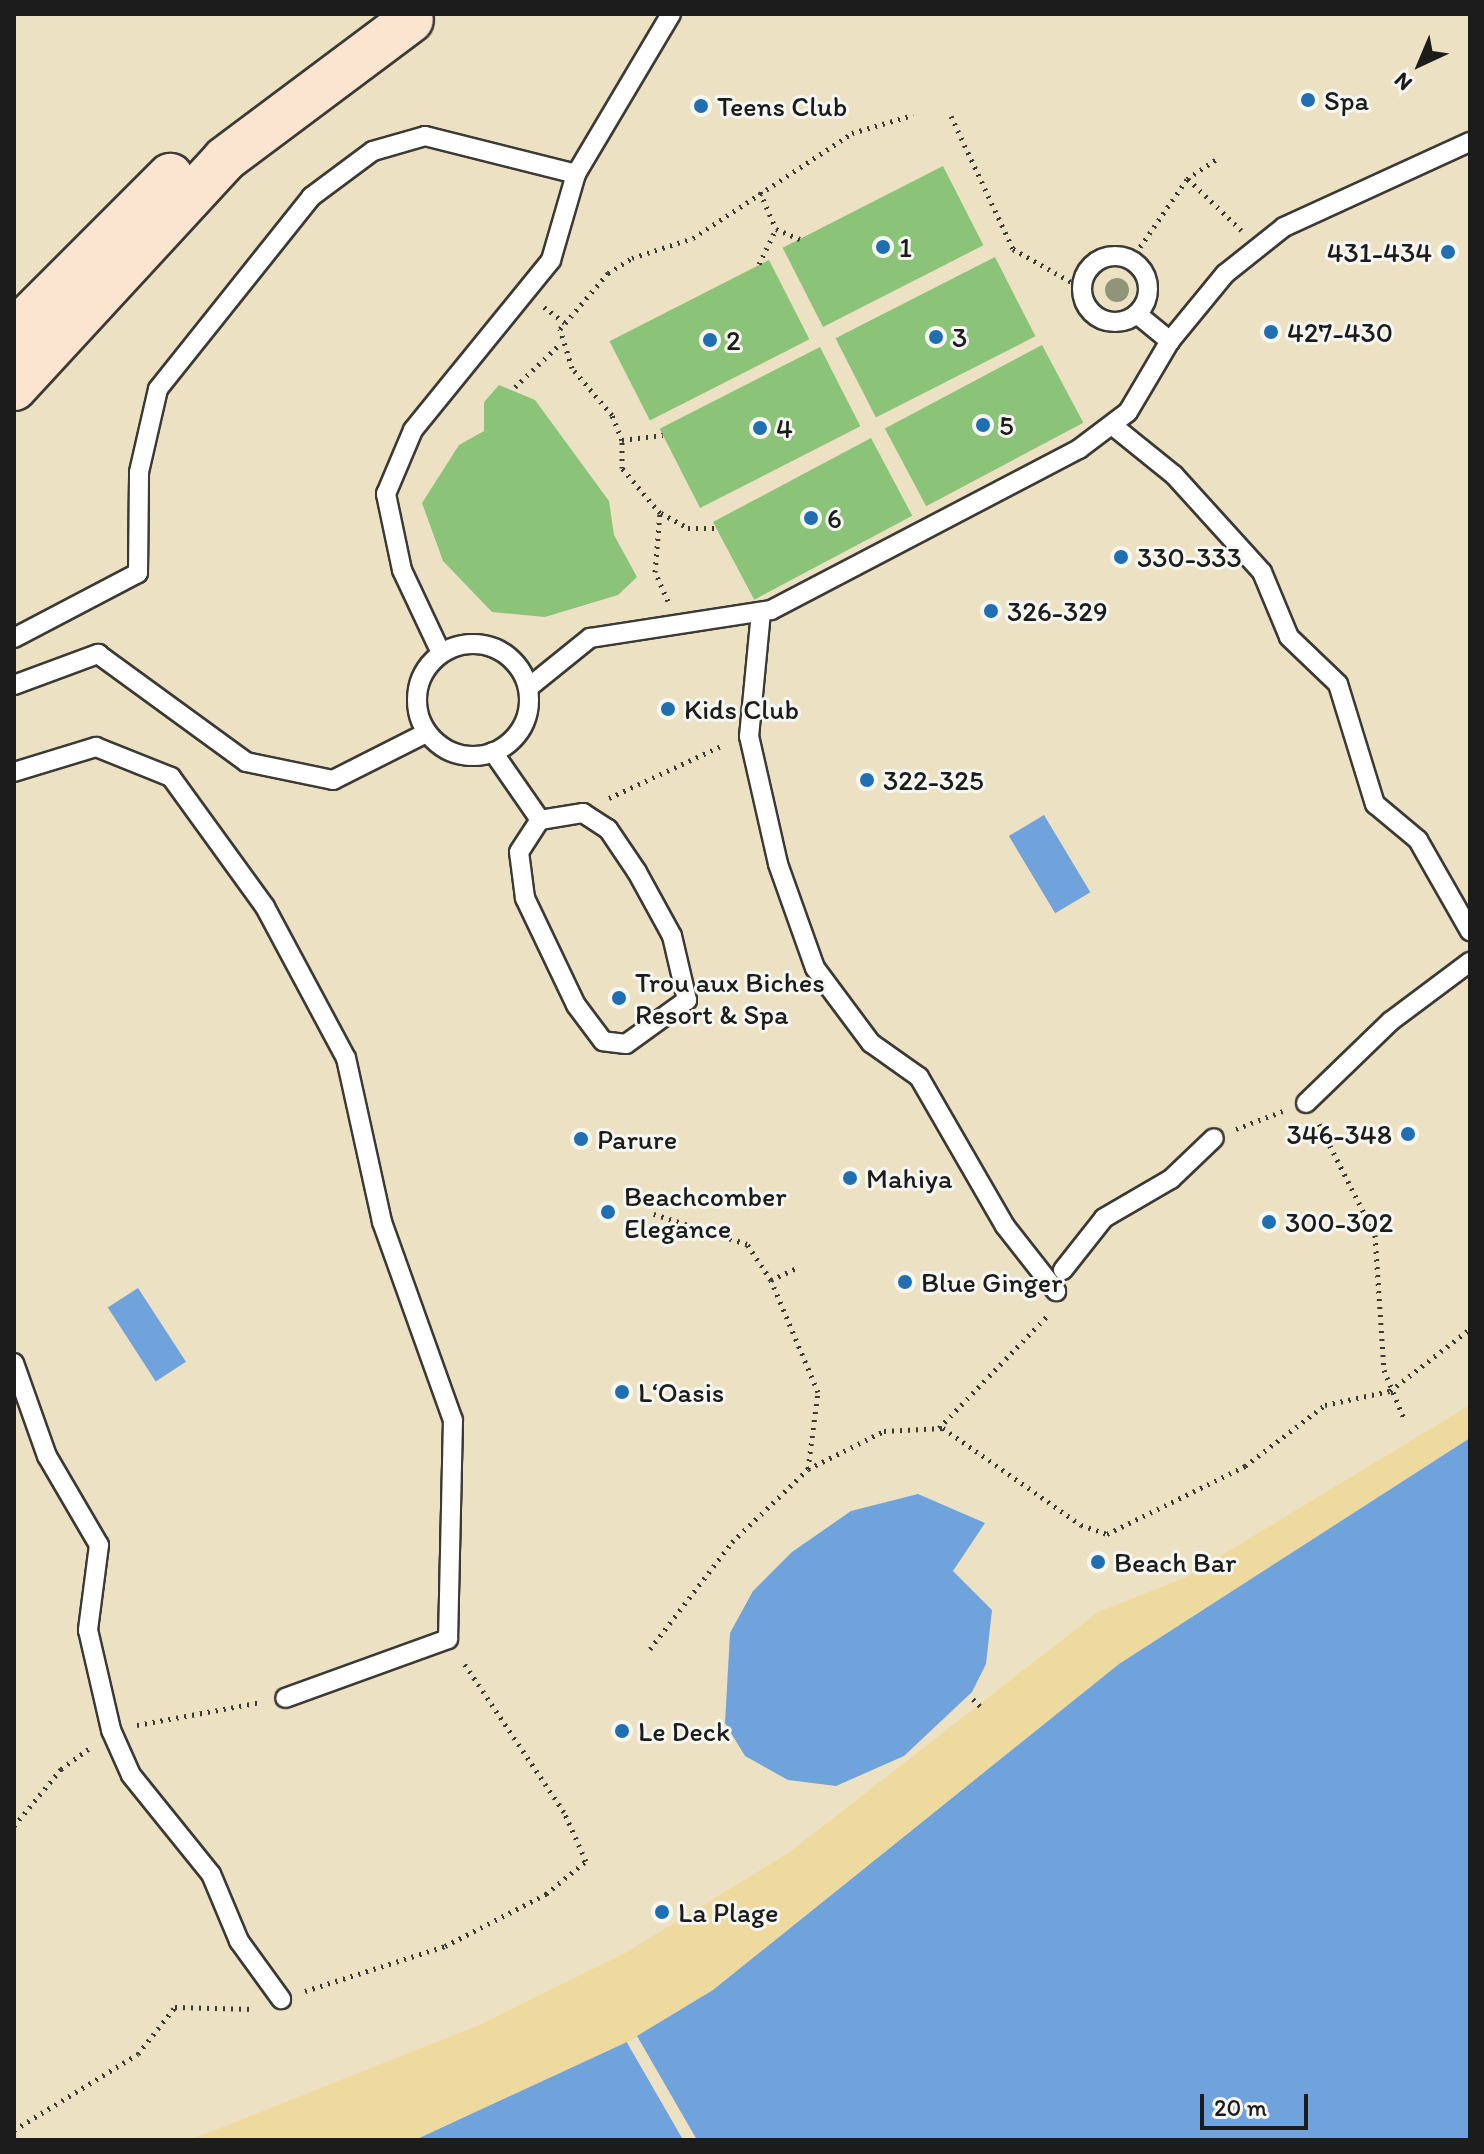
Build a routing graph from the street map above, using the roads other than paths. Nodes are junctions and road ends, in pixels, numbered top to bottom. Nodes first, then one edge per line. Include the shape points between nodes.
1 (671, 14) edge
2 (415, 17) edge
3 (1470, 142) edge
4 (576, 174) junction
5 (1137, 314) junction
6 (14, 332) edge
7 (1170, 341) junction
8 (14, 388) edge
9 (1112, 425) junction
10 (761, 612) junction
11 (14, 638) edge
12 (441, 653) junction
13 (14, 685) edge
14 (528, 688) junction
15 (426, 733) junction
16 (493, 752) junction
17 (14, 772) edge
18 (540, 820) junction
19 (1470, 931) edge
20 (1470, 962) edge
21 (1306, 1103) road end
22 (1214, 1138) road end
23 (1063, 1270) dead end
24 (1056, 1291) road end
25 (14, 1363) edge
26 (285, 1698) road end
27 (281, 1999) dead end

1 - 4 lane
2 - 6 main road via 184,163
2 - 8 main road via 225,159
3 - 7 lane via 1318,210 1257,249
4 - 11 lane via 425,136 373,151 311,197 158,389 139,472 138,573
4 - 12 lane via 551,260 413,430 386,494 402,570
5 - 5 lane via 1123,322 1098,317 1082,288 1103,258 1131,260 1149,288
5 - 7 lane
7 - 9 lane via 1128,412
9 - 10 lane via 1079,449
9 - 19 lane via 1174,475 1262,572 1289,637 1338,684 1375,804 1418,840
10 - 14 lane via 590,638
10 - 24 lane via 749,736 778,864 815,968 871,1043 919,1077 1005,1226
12 - 14 lane via 485,645 504,653
12 - 15 lane via 416,690
13 - 15 lane via 98,654 246,762 333,780
14 - 16 lane via 522,729
15 - 16 lane via 464,756
16 - 18 lane
17 - 26 lane via 96,747 171,777 265,907 346,1058 382,1222 453,1420 448,1639
18 - 18 lane via 583,813 608,829 672,936 687,1000 626,1044 603,1041 576,1005 525,898 519,852
20 - 21 lane via 1403,1011
22 - 23 lane via 1171,1179 1104,1218
25 - 27 lane via 47,1456 99,1545 88,1630 111,1730 131,1775 211,1874 239,1941

